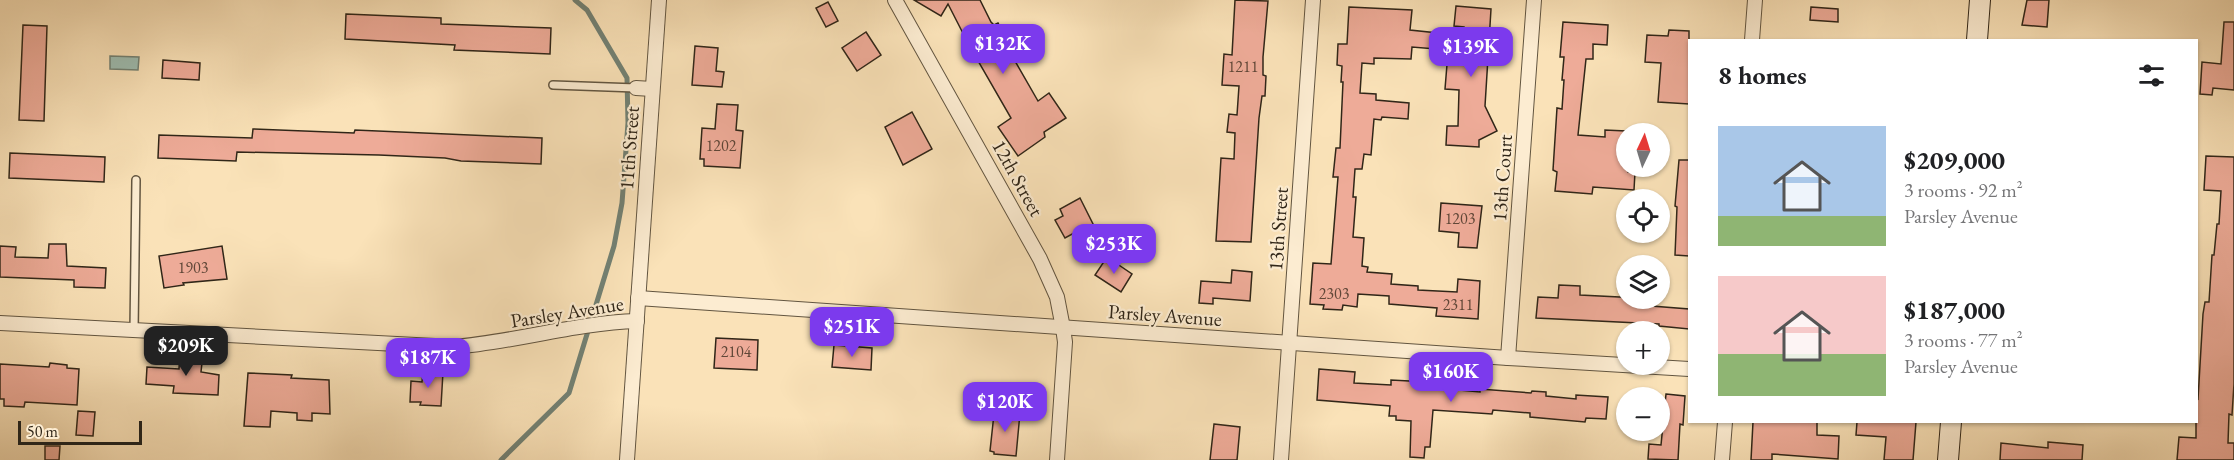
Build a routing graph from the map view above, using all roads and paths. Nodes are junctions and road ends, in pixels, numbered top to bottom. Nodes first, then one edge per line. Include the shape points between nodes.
1 (659, 0) edge
2 (895, 0) edge
3 (1313, 0) edge
4 (1534, 0) edge
5 (1755, 0) edge
6 (1980, 0) edge
7 (1752, 39) edge
8 (1977, 39) edge
9 (553, 85) dead end
10 (636, 88) joint
11 (652, 88) junction
12 (136, 180) dead end
13 (638, 298) junction
14 (637, 321) junction
15 (0, 323) edge
16 (1064, 328) junction
17 (134, 331) junction
18 (1289, 343) junction
19 (1508, 358) junction
20 (1688, 369) edge
21 (1725, 423) edge
22 (1951, 423) edge
23 (627, 460) edge
24 (1057, 460) edge
25 (1281, 460) edge
26 (1722, 460) edge
27 (1948, 460) edge

1 - 11 street, 11th Street
2 - 16 street, 12th Street via 1040,259 1058,297
3 - 18 street, 13th Street
4 - 19 street, 13th Court
5 - 7 street
6 - 8 street
9 - 10 lane
10 - 11 street
11 - 13 street, 11th Street
12 - 17 lane
13 - 14 street, 11th Street
13 - 16 street, Parsley Avenue
14 - 17 street, Parsley Avenue via 608,322 454,347
14 - 23 street
15 - 17 street, Parsley Avenue
16 - 18 street, Parsley Avenue
16 - 24 street, 12th Street
18 - 19 street, Parsley Avenue
18 - 25 street, 13th Street
19 - 20 street, Parsley Avenue
21 - 26 street
22 - 27 street

